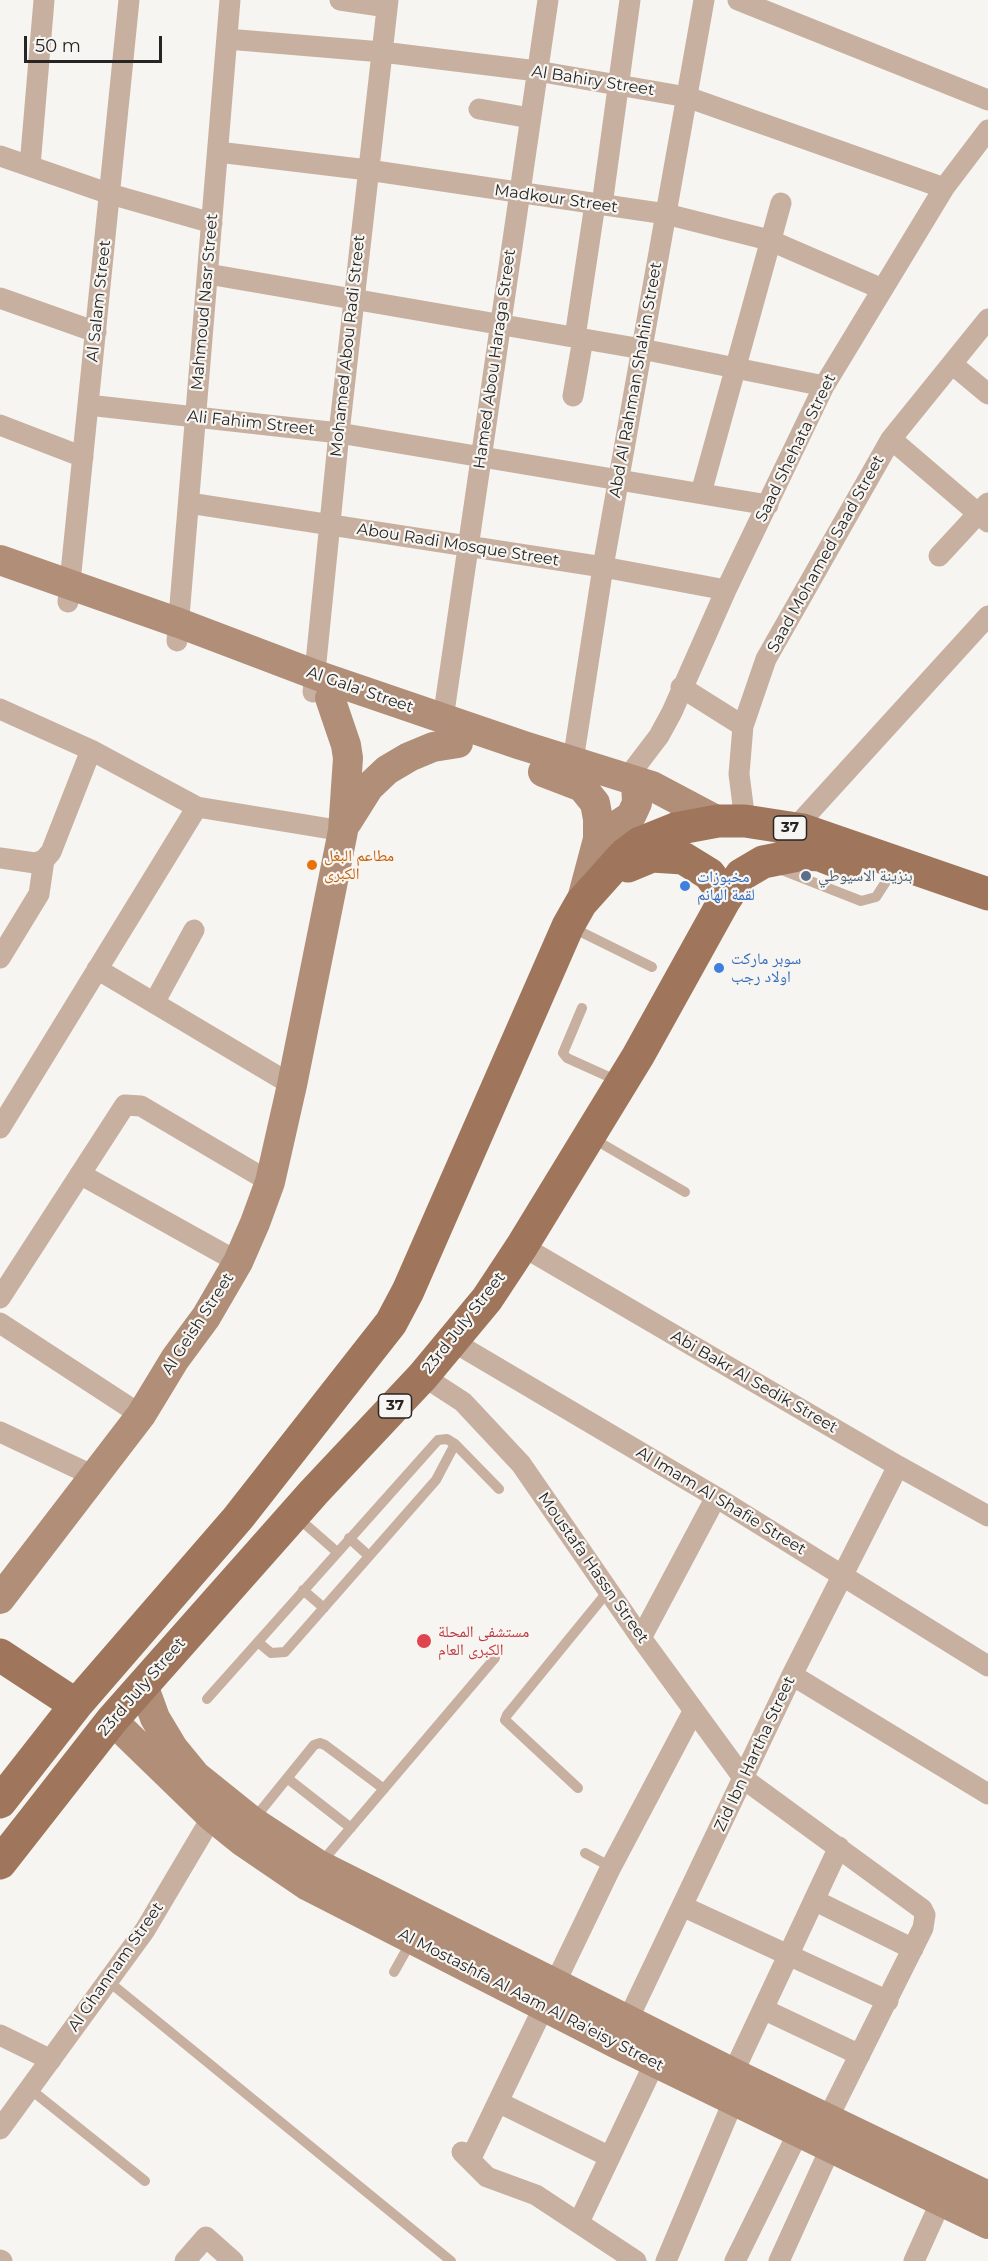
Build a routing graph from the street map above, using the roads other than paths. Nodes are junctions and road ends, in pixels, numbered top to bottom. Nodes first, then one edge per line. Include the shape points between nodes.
1 (44, 0) edge
2 (129, 0) edge
3 (230, 0) edge
4 (340, 0) edge
5 (548, 0) edge
6 (630, 0) edge
7 (704, 0) edge
8 (738, 0) edge
9 (388, 3) edge
10 (227, 39) junction
11 (382, 52) junction
12 (537, 71) junction
13 (619, 83) junction
14 (687, 98) junction
15 (988, 100) edge
16 (479, 109) dead end
17 (530, 118) junction
18 (988, 130) edge
19 (218, 152) junction
20 (0, 156) edge
21 (30, 166) junction
22 (368, 170) junction
23 (944, 188) junction
24 (110, 194) junction
25 (519, 194) junction
26 (781, 203) dead end
27 (598, 205) junction
28 (666, 214) junction
29 (212, 223) junction
30 (769, 240) junction
31 (208, 274) junction
32 (882, 289) junction
33 (0, 298) edge
34 (353, 298) junction
35 (988, 319) edge
36 (500, 324) junction
37 (96, 332) junction
38 (579, 338) junction
39 (642, 349) junction
40 (952, 364) junction
41 (735, 368) junction
42 (824, 386) junction
43 (988, 394) edge
44 (573, 396) dead end
45 (88, 405) junction
46 (196, 417) junction
47 (0, 425) edge
48 (339, 433) junction
49 (891, 439) junction
50 (83, 457) junction
51 (480, 457) junction
52 (618, 480) junction
53 (701, 493) junction
54 (189, 503) junction
55 (768, 505) junction
56 (985, 513) edge
57 (329, 525) junction
58 (467, 546) junction
59 (939, 556) dead end
60 (0, 560) edge
61 (603, 567) junction
62 (0, 579) edge
63 (726, 590) junction
64 (69, 594) junction
65 (982, 627) edge
66 (178, 632) junction
67 (681, 687) junction
68 (320, 689) junction
69 (0, 709) edge
70 (743, 726) junction
71 (450, 731) junction
72 (91, 750) junction
73 (573, 761) junction
74 (632, 780) junction
75 (197, 807) junction
76 (731, 821) junction
77 (794, 828) junction
78 (599, 830) junction
79 (343, 831) junction
80 (0, 858) edge
81 (44, 860) junction
82 (988, 894) edge
83 (724, 901) junction
84 (583, 903) junction
85 (988, 916) edge
86 (194, 930) dead end
87 (0, 958) edge
88 (652, 967) dead end
89 (97, 969) junction
90 (154, 1003) junction
91 (582, 1008) dead end
92 (622, 1083) junction
93 (292, 1085) junction
94 (0, 1128) edge
95 (589, 1136) junction
96 (80, 1174) junction
97 (270, 1182) junction
98 (685, 1192) dead end
99 (522, 1246) junction
100 (238, 1262) junction
101 (0, 1298) edge
102 (0, 1323) edge
103 (452, 1341) junction
104 (423, 1376) junction
105 (141, 1415) junction
106 (0, 1432) edge
107 (455, 1444) junction
108 (281, 1462) junction
109 (898, 1466) junction
110 (96, 1477) junction
111 (499, 1489) dead end
112 (716, 1497) junction
113 (304, 1504) junction
114 (988, 1515) edge
115 (237, 1518) junction
116 (349, 1538) junction
117 (271, 1542) junction
118 (337, 1552) junction
119 (369, 1556) junction
120 (844, 1576) junction
121 (303, 1590) junction
122 (609, 1590) junction
123 (0, 1599) edge
124 (324, 1608) junction
125 (641, 1638) junction
126 (258, 1642) junction
127 (0, 1655) edge
128 (495, 1658) dead end
129 (988, 1666) edge
130 (792, 1675) junction
131 (142, 1685) junction
132 (207, 1699) dead end
133 (76, 1705) junction
134 (694, 1710) junction
135 (112, 1720) junction
136 (287, 1778) junction
137 (744, 1779) junction
138 (578, 1788) dead end
139 (384, 1789) junction
140 (988, 1794) edge
141 (0, 1802) edge
142 (217, 1807) junction
143 (252, 1821) junction
144 (351, 1828) junction
145 (839, 1847) junction
146 (585, 1853) dead end
147 (1, 1861) edge
148 (319, 1865) junction
149 (611, 1867) junction
150 (814, 1900) junction
151 (682, 1906) junction
152 (423, 1936) junction
153 (913, 1949) junction
154 (789, 1954) junction
155 (394, 1972) dead end
156 (108, 1981) junction
157 (549, 1995) junction
158 (888, 2001) junction
159 (763, 2009) junction
160 (622, 2032) junction
161 (0, 2035) edge
162 (860, 2055) junction
163 (51, 2060) junction
164 (656, 2062) junction
165 (737, 2084) junction
166 (30, 2089) junction
167 (498, 2102) junction
168 (828, 2118) junction
169 (2, 2125) edge
170 (798, 2133) junction
171 (830, 2149) junction
172 (610, 2157) junction
173 (145, 2181) dead end
174 (946, 2190) junction
175 (986, 2209) edge
176 (579, 2222) junction
177 (185, 2261) edge
178 (233, 2261) edge
179 (451, 2261) edge
180 (636, 2261) edge
181 (666, 2261) edge
182 (735, 2261) edge
183 (779, 2261) edge
184 (914, 2261) edge

1 - 21 street via 30,55
2 - 24 street, Al Salam Street
3 - 10 street, Mahmoud Nasr Street
4 - 9 street
5 - 12 street, Hamed Abou Haraga Street
6 - 13 street
7 - 14 street, Abd Al Rahman Shahin Street
8 - 15 street
9 - 11 street, Mohamed Abou Radi Street
10 - 11 street, Al Bahiry Street
10 - 19 street, Mahmoud Nasr Street
11 - 12 street, Al Bahiry Street
11 - 22 street, Mohamed Abou Radi Street
12 - 13 street, Al Bahiry Street
12 - 17 street, Hamed Abou Haraga Street
13 - 14 street, Al Bahiry Street
13 - 27 street
14 - 23 street, Al Bahiry Street
14 - 28 street, Abd Al Rahman Shahin Street
16 - 17 street
17 - 25 street, Hamed Abou Haraga Street
18 - 23 street, Saad Shehata Street
19 - 22 street, Madkour Street
19 - 29 street, Mahmoud Nasr Street
20 - 21 street
21 - 24 street
22 - 25 street, Madkour Street
22 - 34 street, Mohamed Abou Radi Street
23 - 32 street, Saad Shehata Street
24 - 29 street
24 - 37 street, Al Salam Street
25 - 27 street, Madkour Street
25 - 36 street, Hamed Abou Haraga Street
26 - 30 street
27 - 28 street, Madkour Street
27 - 38 street
28 - 30 street, Madkour Street
28 - 39 street, Abd Al Rahman Shahin Street
29 - 31 street, Mahmoud Nasr Street
30 - 32 street, Madkour Street
30 - 41 street
31 - 34 street
31 - 46 street, Mahmoud Nasr Street
32 - 42 street, Saad Shehata Street
33 - 37 street
34 - 36 street
34 - 48 street, Mohamed Abou Radi Street
35 - 40 street, Saad Mohamed Saad Street
36 - 38 street
36 - 51 street, Hamed Abou Haraga Street
37 - 45 street, Al Salam Street
38 - 39 street
38 - 44 street
39 - 41 street
39 - 52 street, Abd Al Rahman Shahin Street
40 - 43 street
40 - 49 street, Saad Mohamed Saad Street
41 - 42 street
41 - 53 street
42 - 55 street, Saad Shehata Street
45 - 46 street, Ali Fahim Street
45 - 50 street, Al Salam Street
46 - 48 street, Ali Fahim Street
46 - 54 street, Mahmoud Nasr Street
47 - 50 street
48 - 51 street, Ali Fahim Street
48 - 57 street, Mohamed Abou Radi Street
49 - 56 street
49 - 70 street, Saad Mohamed Saad Street via 766,659
50 - 64 street, Al Salam Street
51 - 52 street, Ali Fahim Street
51 - 58 street, Hamed Abou Haraga Street
52 - 53 street, Ali Fahim Street
52 - 61 street, Abd Al Rahman Shahin Street
53 - 55 street, Ali Fahim Street
54 - 57 street, Abou Radi Mosque Street
54 - 66 street, Mahmoud Nasr Street
55 - 63 street, Saad Shehata Street
56 - 59 street
57 - 58 street, Abou Radi Mosque Street
57 - 68 street, Mohamed Abou Radi Street
58 - 61 street, Abou Radi Mosque Street
58 - 71 street, Hamed Abou Haraga Street
60 - 64 street, Al Gala' Street
61 - 63 street, Abou Radi Mosque Street
61 - 73 street, Abd Al Rahman Shahin Street
62 - 64 street, Al Gala' Street
63 - 67 street, Saad Shehata Street
64 - 66 street, Al Gala' Street
65 - 77 street
66 - 68 street, Al Gala' Street
67 - 70 street
67 - 74 street, Saad Shehata Street via 659,736
68 - 71 street, Al Gala' Street
68 - 79 street, Al Geish Street via 346,745
69 - 72 street
70 - 76 street, Saad Mohamed Saad Street
71 - 73 street, Al Gala' Street
71 - 78 street, Al Gala' Street via 582,787 595,803
71 - 79 street, Al Geish Street via 433,747 387,770 364,794
72 - 75 street
72 - 81 street via 51,852
73 - 74 street, Al Gala' Street
74 - 76 street, Al Gala' Street
74 - 78 street via 637,803 631,816 613,828
75 - 79 street
75 - 89 street
76 - 77 main road, Al Gala' Street / 37
76 - 84 main road, Al Gala' Street / 37 via 675,830 640,843 624,855
77 - 82 main road, Al Gala' Street / 37
78 - 84 street, Al Gala' Street
79 - 93 street, Al Geish Street
80 - 81 street
81 - 87 street via 39,894
83 - 84 main road via 718,886 697,864 668,855 638,861
83 - 85 main road, 37 via 741,875 763,862 783,856 820,855
83 - 92 main road, 23rd July Street / 37
84 - 88 lane
84 - 108 main road, 37 via 400,1308
86 - 90 street
89 - 90 street
89 - 94 street
90 - 93 street
91 - 92 lane via 563,1053
92 - 95 main road, 23rd July Street / 37
93 - 97 street, Al Geish Street
95 - 98 lane
95 - 99 main road, 23rd July Street / 37
96 - 97 street via 122,1107 135,1104
96 - 100 street
96 - 101 street
97 - 100 street, Al Geish Street
99 - 103 main road, 23rd July Street / 37 via 487,1299
99 - 109 street, Abi Bakr Al Sedik Street
100 - 105 street, Al Geish Street
102 - 105 street
103 - 104 main road, 23rd July Street / 37
103 - 112 street, Al Imam Al Shafie Street
104 - 113 main road, 23rd July Street / 37
104 - 122 street, Moustafa Hassn Street via 463,1402 521,1464
105 - 110 street, Al Geish Street
106 - 110 street
107 - 111 lane
107 - 116 lane via 447,1439 430,1446
107 - 119 lane via 436,1480
108 - 113 main road
108 - 115 main road, 37
109 - 114 street, Abi Bakr Al Sedik Street
109 - 120 street, Zid Ibn Hartha Street
110 - 123 street, Al Geish Street
112 - 120 street, Al Imam Al Shafie Street
112 - 125 street
113 - 117 main road, 23rd July Street / 37
113 - 118 lane
115 - 117 main road via 254,1517 261,1521
115 - 133 main road, 37
116 - 118 lane
116 - 119 lane
117 - 131 main road, 23rd July Street / 37
118 - 121 lane
119 - 124 lane
120 - 129 street, Al Imam Al Shafie Street
120 - 130 street, Zid Ibn Hartha Street
121 - 124 lane
121 - 126 lane
122 - 125 street, Moustafa Hassn Street
122 - 138 lane via 505,1720
124 - 126 lane via 285,1652 271,1653
125 - 134 street, Moustafa Hassn Street
126 - 132 lane
127 - 133 main road
128 - 139 lane
130 - 137 street, Zid Ibn Hartha Street
130 - 140 street
131 - 135 main road, 23rd July Street / 37
131 - 142 street, Al Mostashfa Al Aam Al Ra'eisy Street via 173,1748
133 - 141 main road, 37
134 - 137 street, Moustafa Hassn Street
134 - 149 street
135 - 142 street, Al Mostashfa Al Aam Al Ra'eisy Street
135 - 147 main road, 23rd July Street / 37
136 - 139 lane via 320,1743
136 - 143 lane
136 - 144 lane
137 - 145 street, Moustafa Hassn Street
137 - 151 street, Zid Ibn Hartha Street
139 - 144 lane
142 - 143 street, Al Mostashfa Al Aam Al Ra'eisy Street
142 - 152 street, Al Mostashfa Al Aam Al Ra'eisy Street via 308,1886
142 - 156 street, Al Ghannam Street via 145,1930
143 - 148 street, Al Mostashfa Al Aam Al Ra'eisy Street
144 - 148 lane
145 - 150 street
145 - 153 street, Moustafa Hassn Street via 922,1909 925,1922
146 - 149 lane
148 - 152 street, Al Mostashfa Al Aam Al Ra'eisy Street
149 - 157 street
150 - 153 street
150 - 154 street
151 - 154 street
151 - 160 street, Zid Ibn Hartha Street
152 - 155 lane
152 - 157 street, Al Mostashfa Al Aam Al Ra'eisy Street
153 - 158 street, Moustafa Hassn Street
154 - 158 street
154 - 159 street
156 - 163 street, Al Ghannam Street
156 - 179 lane
157 - 160 street, Al Mostashfa Al Aam Al Ra'eisy Street
157 - 167 street
158 - 162 street, Moustafa Hassn Street
159 - 162 street
159 - 165 street
160 - 164 street, Al Mostashfa Al Aam Al Ra'eisy Street
160 - 165 street, Al Mostashfa Al Aam Al Ra'eisy Street
161 - 163 street
162 - 168 street, Moustafa Hassn Street
163 - 166 street, Al Ghannam Street
164 - 165 street, Al Mostashfa Al Aam Al Ra'eisy Street
164 - 172 street
165 - 168 street, Al Mostashfa Al Aam Al Ra'eisy Street
165 - 170 street, Al Mostashfa Al Aam Al Ra'eisy Street
165 - 181 street
166 - 169 street, Al Ghannam Street
166 - 173 lane
167 - 172 street
167 - 176 street via 466,2156 487,2177 536,2195
168 - 174 street, Al Mostashfa Al Aam Al Ra'eisy Street
170 - 171 street, Al Mostashfa Al Aam Al Ra'eisy Street
170 - 182 street
171 - 174 street, Al Mostashfa Al Aam Al Ra'eisy Street
171 - 183 street
172 - 176 street
174 - 175 street, Al Mostashfa Al Aam Al Ra'eisy Street
174 - 184 street
176 - 180 street
177 - 178 street via 206,2237

